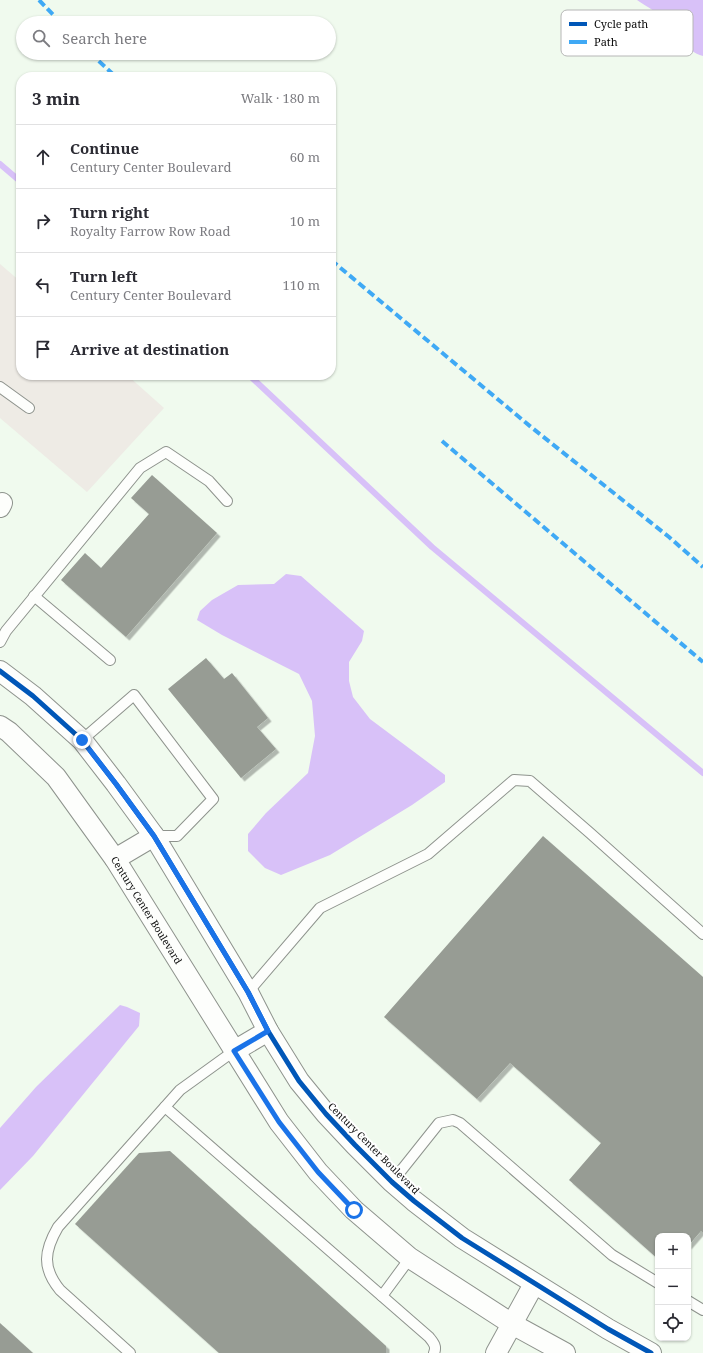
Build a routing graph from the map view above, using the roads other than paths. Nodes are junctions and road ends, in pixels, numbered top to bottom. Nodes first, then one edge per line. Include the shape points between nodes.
1 (0, 387) edge
2 (29, 408) dead end
3 (227, 501) dead end
4 (34, 596) junction
5 (0, 642) edge
6 (110, 660) dead end
7 (0, 670) edge
8 (0, 726) edge
9 (82, 740) junction
10 (154, 836) junction
11 (116, 859) junction
12 (703, 934) edge
13 (248, 992) junction
14 (268, 1031) junction
15 (234, 1051) junction
16 (165, 1107) junction
17 (392, 1182) junction
18 (410, 1258) junction
19 (655, 1281) edge
20 (534, 1284) junction
21 (382, 1296) junction
22 (691, 1303) edge
23 (703, 1310) edge
24 (512, 1324) junction
25 (130, 1353) edge
26 (434, 1353) edge
27 (496, 1353) edge
28 (565, 1353) edge
29 (651, 1353) edge

1 - 2 lane
3 - 4 lane via 209,480 166,452 140,468
4 - 5 lane
4 - 6 lane
7 - 9 street, Century Center Boulevard
8 - 11 street, Century Center Boulevard via 56,777
9 - 10 street, Century Center Boulevard
9 - 10 lane via 134,695 213,799 176,836
10 - 11 street
10 - 13 street, Century Center Boulevard
11 - 15 street, Century Center Boulevard
12 - 13 lane via 530,781 514,780 428,854 320,908
13 - 14 street, Century Center Boulevard
14 - 15 street
14 - 17 street, Century Center Boulevard via 299,1081 326,1114
15 - 16 lane via 180,1090
15 - 18 street, Century Center Boulevard via 279,1122 318,1172 354,1210
16 - 21 lane
16 - 25 lane via 58,1227 47,1252 50,1275 60,1290
17 - 19 lane via 439,1123 453,1120 460,1123 612,1255
17 - 20 street, Century Center Boulevard via 462,1238
18 - 21 lane
18 - 24 street, Century Center Boulevard
20 - 24 street
20 - 29 street, Century Center Boulevard
21 - 26 lane via 434,1343
22 - 23 lane
24 - 27 street
24 - 28 street, Century Center Boulevard

